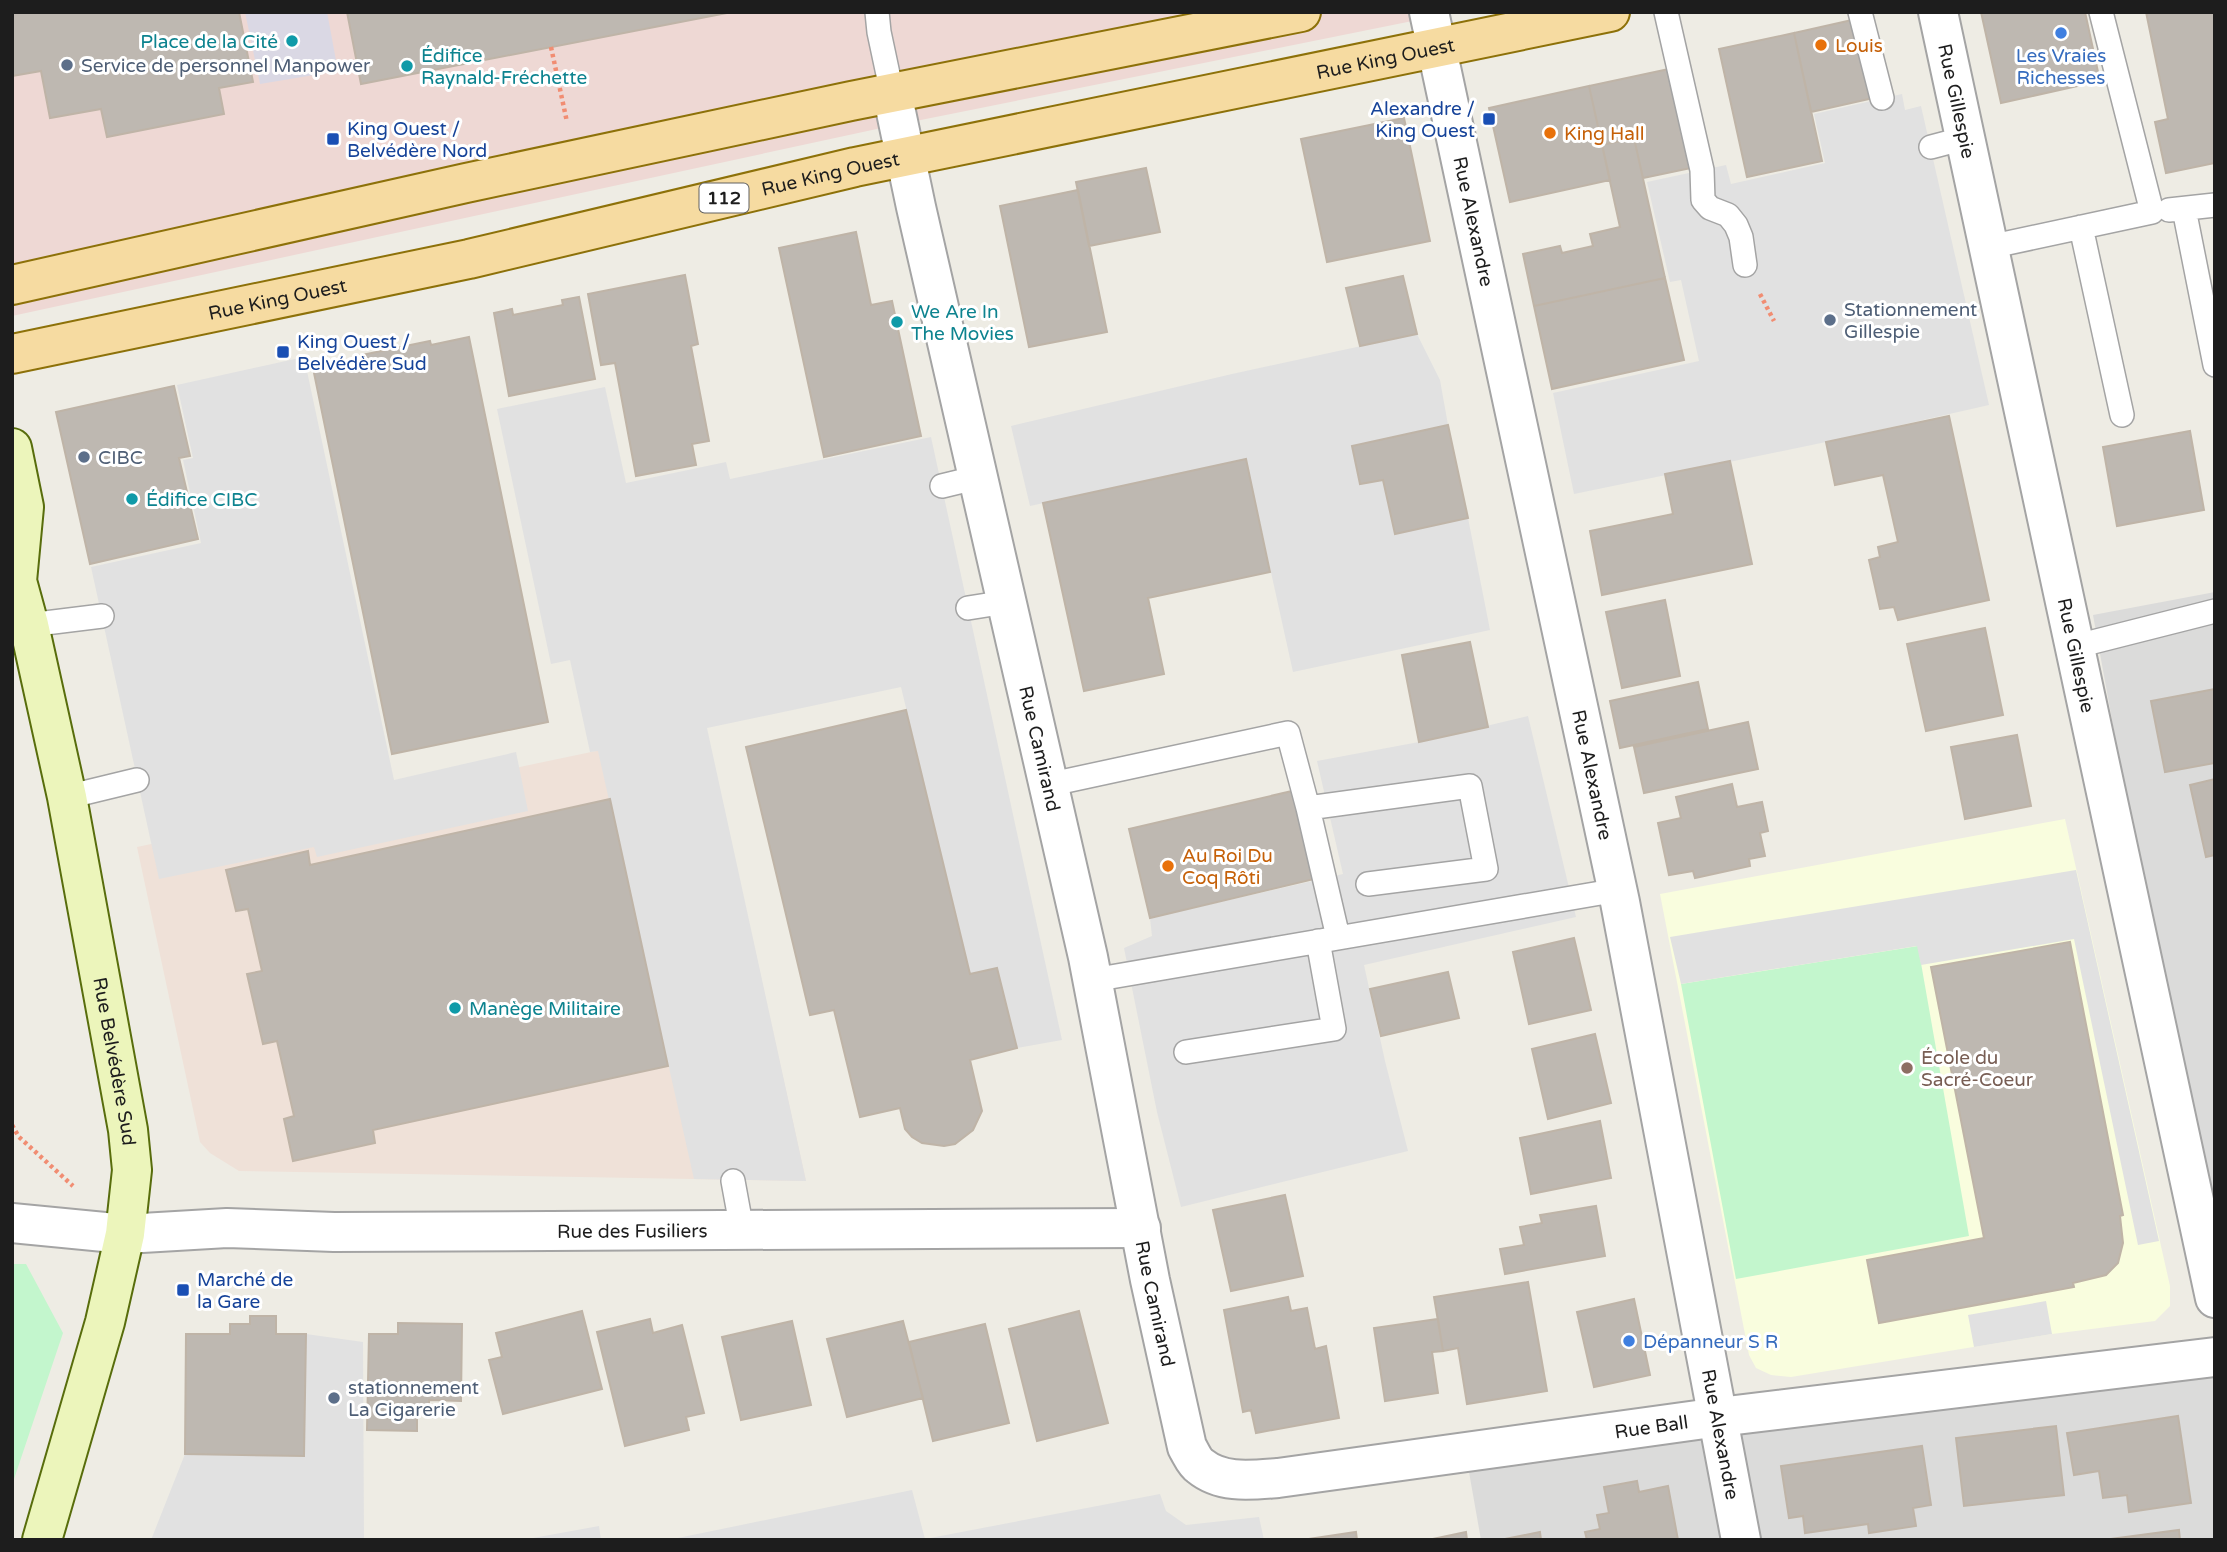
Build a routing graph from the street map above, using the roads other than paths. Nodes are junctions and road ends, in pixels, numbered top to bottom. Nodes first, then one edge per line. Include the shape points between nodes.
1 (877, 12) edge
2 (1301, 12) edge
3 (1610, 12) edge
4 (1666, 12) edge
5 (1860, 12) edge
6 (1938, 12) edge
7 (2101, 12) edge
8 (1433, 30) edge
9 (892, 93) junction
10 (1882, 99) dead end
11 (905, 157) junction
12 (2215, 205) edge
13 (2184, 209) junction
14 (2152, 212) junction
15 (2081, 228) junction
16 (1989, 247) junction
17 (1745, 265) dead end
18 (12, 285) edge
19 (12, 354) edge
20 (2215, 365) edge
21 (2122, 415) dead end
22 (12, 448) edge
23 (979, 477) junction
24 (942, 486) dead end
25 (14, 579) edge
26 (1006, 602) junction
27 (968, 608) dead end
28 (2215, 611) edge
29 (102, 616) dead end
30 (29, 625) junction
31 (2073, 647) junction
32 (137, 780) dead end
33 (1048, 785) junction
34 (67, 797) junction
35 (1308, 808) junction
36 (1368, 884) dead end
37 (1618, 890) junction
38 (1328, 939) junction
39 (1093, 980) junction
40 (1186, 1052) dead end
41 (733, 1181) dead end
42 (12, 1223) edge
43 (1141, 1228) junction
44 (742, 1230) junction
45 (125, 1234) junction
46 (2215, 1298) edge
47 (2215, 1357) edge
48 (1720, 1417) junction
49 (1215, 1475) joint
50 (42, 1540) edge
51 (1741, 1540) edge

1 - 9 lane, Rue Camirand
2 - 9 main road
3 - 8 main road, Rue King Ouest / 112
4 - 17 lane via 1702,170 1703,200 1736,225
5 - 10 lane
6 - 16 street, Rue Gillespie via 1948,142
7 - 14 lane
8 - 11 main road, Rue King Ouest / 112
8 - 37 street, Rue Alexandre
9 - 11 street, Rue Camirand
9 - 18 main road
11 - 19 main road, Rue King Ouest / 112 via 470,259
11 - 23 street, Rue Camirand
12 - 13 lane
13 - 14 lane
13 - 20 lane
14 - 15 lane
15 - 16 lane
15 - 21 lane
16 - 31 street, Rue Gillespie
22 - 25 main road, Rue Belvédère Sud via 24,507
23 - 24 lane
23 - 26 street, Rue Camirand
25 - 30 main road, Rue Belvédère Sud
26 - 27 lane
26 - 33 street, Rue Camirand
28 - 31 lane
29 - 30 lane
30 - 34 main road, Rue Belvédère Sud
31 - 46 street, Rue Gillespie
32 - 34 lane
33 - 35 lane via 1288,733
33 - 39 street, Rue Camirand
34 - 45 main road, Rue Belvédère Sud via 128,1130 132,1170
35 - 36 lane via 1471,786 1486,869
35 - 38 lane
37 - 38 lane
37 - 48 street, Rue Alexandre
38 - 39 lane
38 - 40 lane via 1334,1029
39 - 43 street, Rue Camirand
41 - 44 lane
42 - 45 street, Rue des Fusiliers
43 - 44 street, Rue des Fusiliers
43 - 49 street, Rue Camirand via 1187,1447 1198,1465
44 - 45 street, Rue des Fusiliers via 334,1232 227,1228
45 - 50 main road, Rue Belvédère Sud via 102,1335
47 - 48 street, Rue Ball
48 - 49 street, Rue Ball via 1278,1478 1238,1481
48 - 51 street, Rue Alexandre

